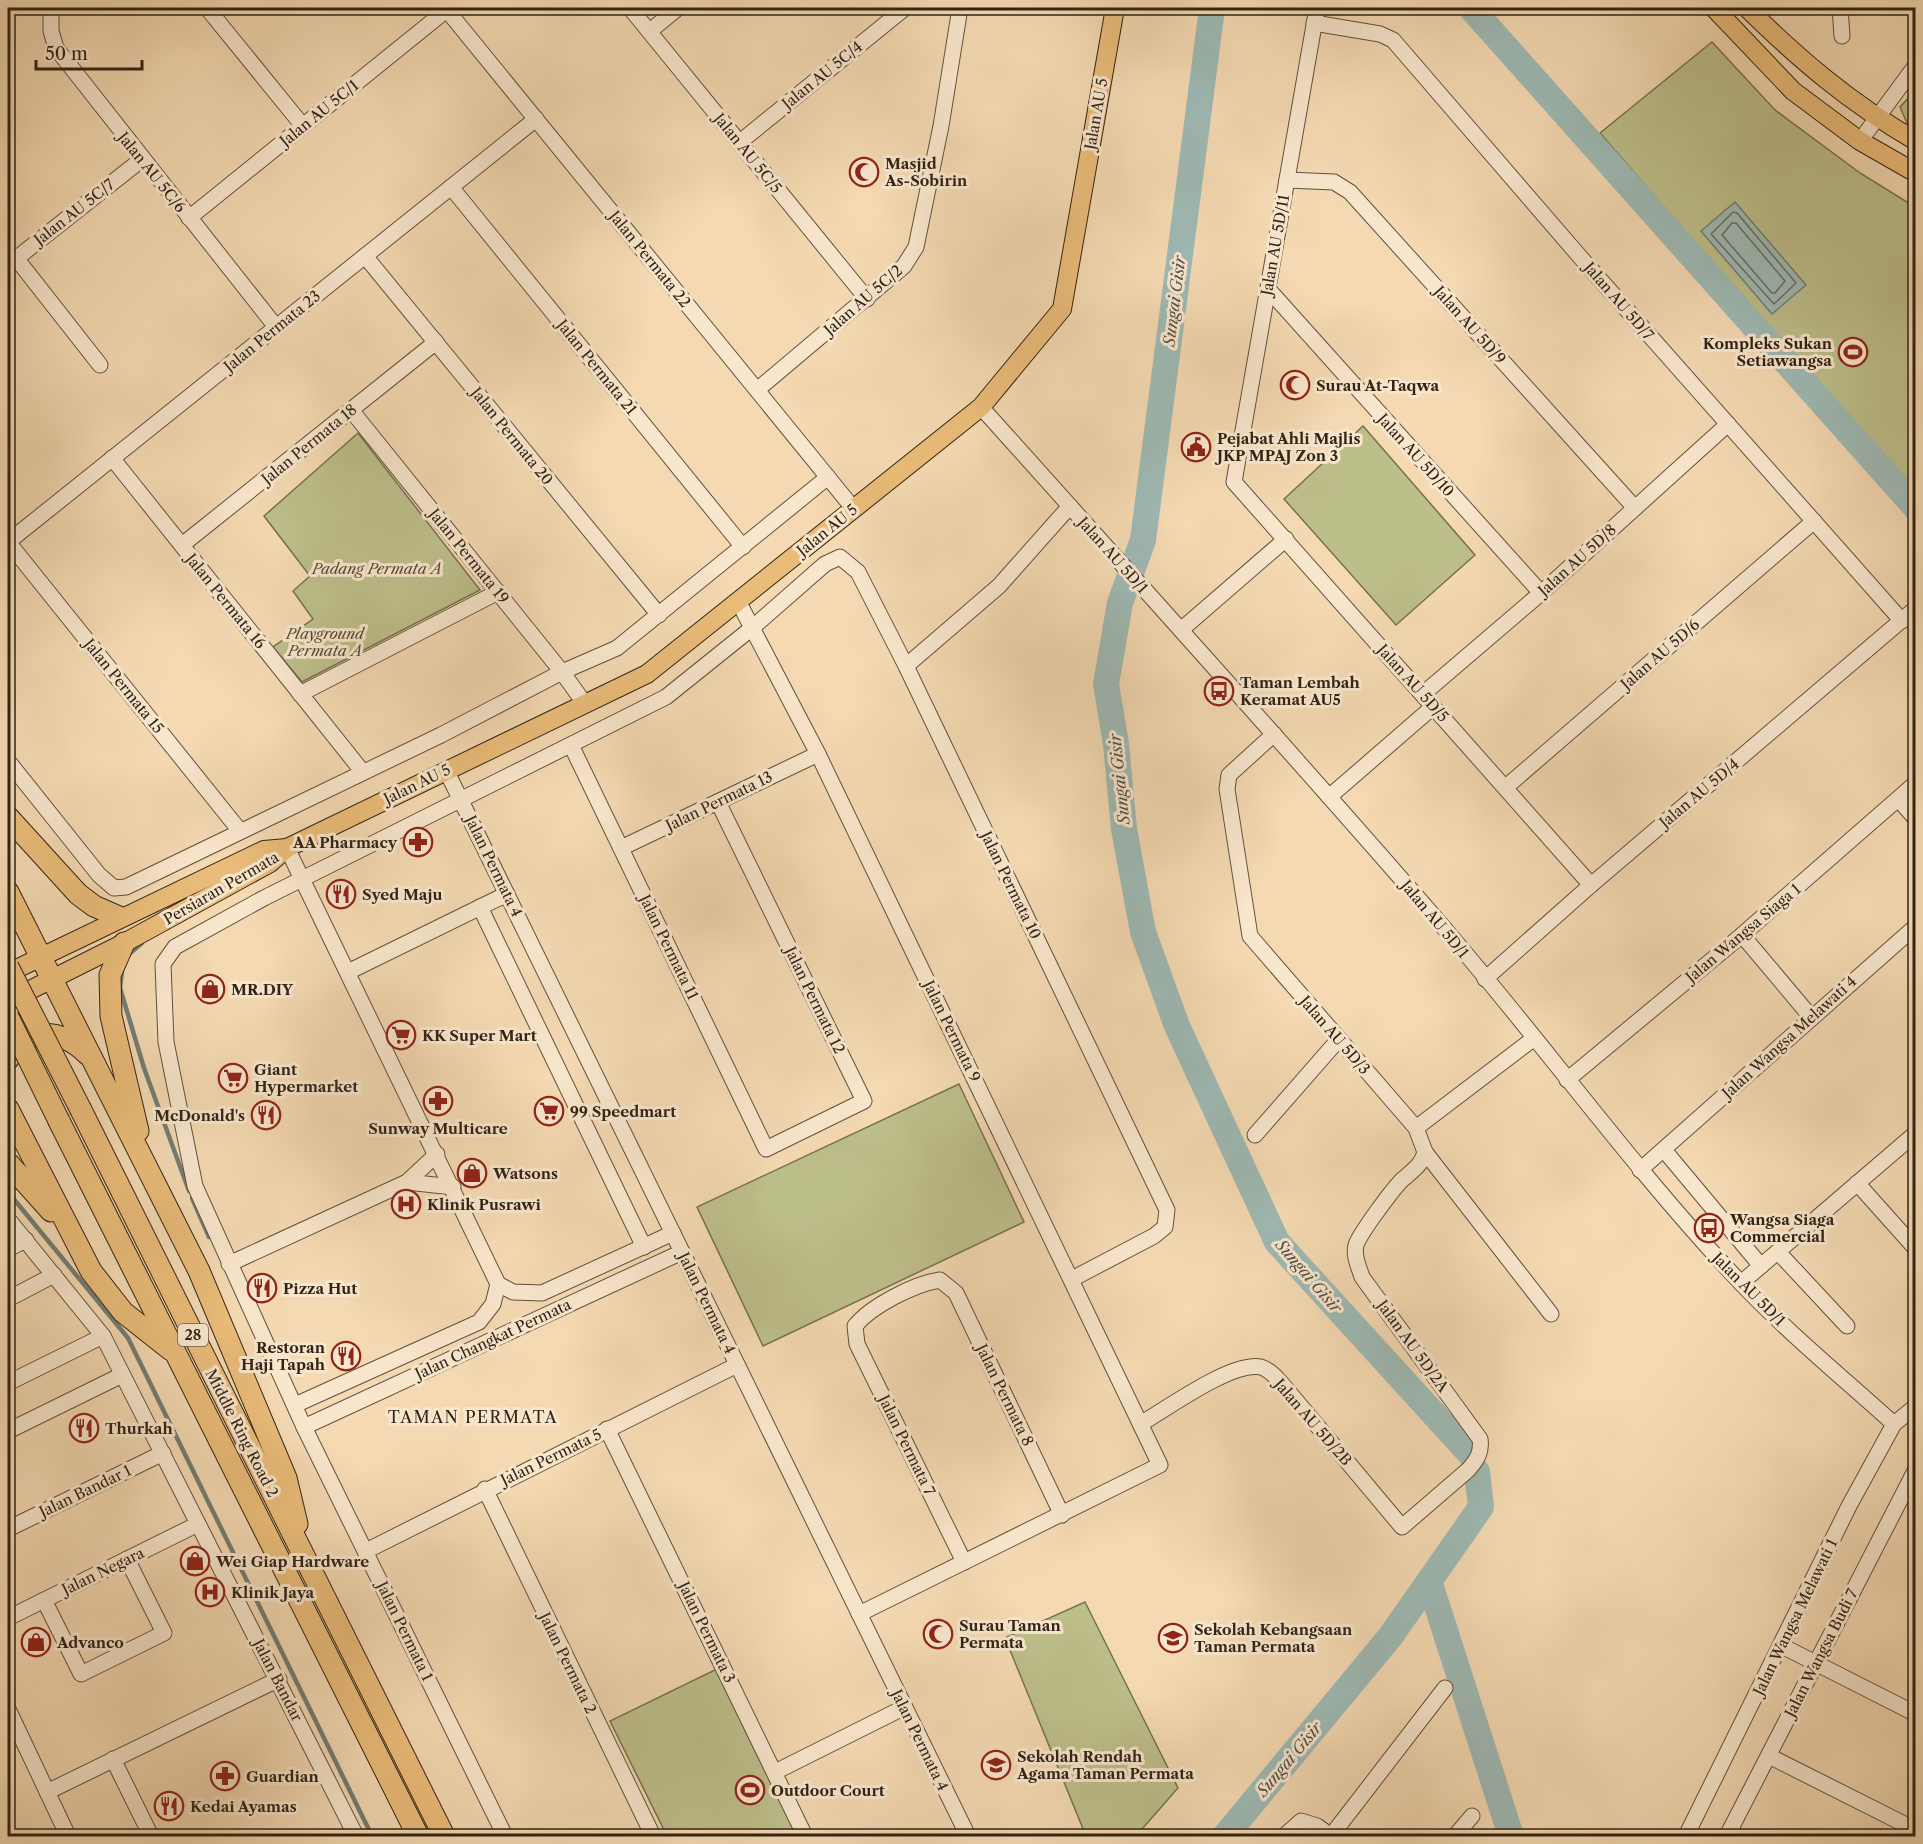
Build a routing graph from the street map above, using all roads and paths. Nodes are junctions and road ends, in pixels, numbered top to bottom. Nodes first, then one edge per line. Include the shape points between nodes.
1 (51, 8) edge
2 (207, 8) edge
3 (448, 8) edge
4 (630, 8) edge
5 (678, 8) edge
6 (905, 8) edge
7 (960, 8) edge
8 (1115, 8) edge
9 (1714, 8) edge
10 (1747, 8) edge
11 (1840, 8) edge
12 (1315, 15) edge
13 (650, 31) junction
14 (1842, 36) dead end
15 (1916, 65) edge
16 (1875, 117) junction
17 (536, 119) junction
18 (303, 126) junction
19 (1860, 141) junction
20 (1916, 141) edge
21 (740, 142) junction
22 (141, 160) junction
23 (1916, 173) edge
24 (1287, 180) junction
25 (451, 187) junction
26 (189, 218) junction
27 (365, 256) junction
28 (12, 262) edge
29 (1268, 290) junction
30 (867, 299) junction
31 (276, 327) junction
32 (436, 342) junction
33 (100, 364) dead end
34 (757, 390) junction
35 (981, 407) junction
36 (351, 410) junction
37 (1728, 424) junction
38 (112, 458) junction
39 (828, 477) junction
40 (1234, 482) joint
41 (1070, 506) junction
42 (853, 508) junction
43 (1635, 508) junction
44 (1814, 521) junction
45 (1286, 539) junction
46 (8, 542) edge
47 (182, 545) junction
48 (743, 547) junction
49 (498, 592) junction
50 (1541, 593) junction
51 (738, 601) junction
52 (1916, 608) edge
53 (659, 615) junction
54 (1902, 621) junction
55 (752, 628) junction
56 (1182, 629) junction
57 (906, 666) junction
58 (562, 672) junction
59 (300, 694) junction
60 (1423, 694) junction
61 (585, 704) junction
62 (1434, 706) junction
63 (1274, 734) junction
64 (571, 746) junction
65 (818, 754) junction
66 (8, 762) edge
67 (446, 770) junction
68 (362, 771) junction
69 (1916, 783) edge
70 (1506, 787) junction
71 (1329, 797) junction
72 (460, 799) junction
73 (1898, 799) junction
74 (718, 802) junction
75 (8, 817) edge
76 (1916, 819) edge
77 (240, 831) junction
78 (287, 848) junction
79 (621, 848) junction
80 (303, 879) junction
81 (1591, 885) junction
82 (8, 892) edge
83 (507, 894) junction
84 (480, 907) junction
85 (119, 917) junction
86 (1916, 926) edge
87 (1742, 935) junction
88 (124, 943) junction
89 (40, 956) junction
90 (8, 967) edge
91 (348, 972) junction
92 (8, 973) edge
93 (51, 979) junction
94 (1485, 979) junction
95 (8, 1001) edge
96 (8, 1017) edge
97 (1811, 1017) junction
98 (1339, 1039) junction
99 (1533, 1039) junction
100 (8, 1059) edge
101 (93, 1061) junction
102 (1567, 1080) junction
103 (8, 1109) edge
104 (1416, 1128) junction
105 (1916, 1133) edge
106 (1255, 1135) dead end
107 (766, 1149) joint
108 (1664, 1149) junction
109 (1425, 1152) junction
110 (437, 1154) junction
111 (8, 1163) edge
112 (146, 1166) junction
113 (1640, 1170) junction
114 (407, 1182) junction
115 (1857, 1183) junction
116 (453, 1187) junction
117 (8, 1219) edge
118 (69, 1231) junction
119 (673, 1233) junction
120 (26, 1240) junction
121 (645, 1247) junction
122 (8, 1249) edge
123 (1916, 1249) edge
124 (682, 1252) junction
125 (1778, 1252) junction
126 (230, 1264) junction
127 (1761, 1266) junction
128 (54, 1275) junction
129 (1072, 1279) junction
130 (940, 1280) joint
131 (1741, 1283) junction
132 (498, 1284) junction
133 (8, 1299) edge
134 (1551, 1314) dead end
135 (1847, 1326) dead end
136 (103, 1336) junction
137 (176, 1354) junction
138 (737, 1365) junction
139 (122, 1375) junction
140 (8, 1383) edge
141 (295, 1405) junction
142 (1916, 1406) edge
143 (1142, 1423) junction
144 (1894, 1424) junction
145 (304, 1427) junction
146 (607, 1429) junction
147 (8, 1431) edge
148 (163, 1453) junction
149 (1916, 1469) edge
150 (485, 1489) junction
151 (1062, 1515) junction
152 (198, 1524) junction
153 (1402, 1527) joint
154 (8, 1529) edge
155 (366, 1551) junction
156 (127, 1559) junction
157 (305, 1559) junction
158 (964, 1562) junction
159 (44, 1600) junction
160 (859, 1614) junction
161 (8, 1618) edge
162 (1782, 1646) junction
163 (1815, 1664) junction
164 (279, 1679) junction
165 (1445, 1688) dead end
166 (903, 1708) junction
167 (8, 1709) edge
168 (1916, 1714) edge
169 (1769, 1756) junction
170 (113, 1759) junction
171 (775, 1772) junction
172 (47, 1792) junction
173 (1472, 1816) dead end
174 (1916, 1830) edge
175 (68, 1836) edge
176 (151, 1836) edge
177 (356, 1836) edge
178 (418, 1836) edge
179 (444, 1836) edge
180 (505, 1836) edge
181 (653, 1836) edge
182 (806, 1836) edge
183 (968, 1836) edge
184 (1284, 1836) edge
185 (1331, 1836) edge
186 (1455, 1836) edge
187 (1688, 1836) edge
188 (1727, 1836) edge

1 - 22 street, Jalan AU 5C/6 via 56,48
2 - 18 street
3 - 17 street, Jalan Permata 22
3 - 18 street, Jalan AU 5C/1
4 - 13 street, Jalan AU 5C/5
5 - 13 street
6 - 21 street, Jalan AU 5C/4
7 - 30 street, Jalan AU 5C/2 via 916,247 904,266
8 - 35 main road, Jalan AU 5 via 1062,309
9 - 19 main road via 1792,90
10 - 16 main road via 1801,61
11 - 14 street
12 - 24 street, Jalan AU 5D/11
12 - 37 street, Jalan AU 5D/7 via 1393,40
13 - 21 street, Jalan AU 5C/5
15 - 16 street
16 - 19 street
16 - 20 main road
17 - 25 street, Jalan Permata 23
17 - 34 street, Jalan Permata 22
18 - 26 street, Jalan AU 5C/1
19 - 23 main road
21 - 30 street, Jalan AU 5C/5
22 - 26 street, Jalan AU 5C/6
22 - 28 street, Jalan AU 5C/7
24 - 29 street, Jalan AU 5D/11
24 - 43 street, Jalan AU 5D/9 via 1334,182 1350,192
25 - 27 street, Jalan Permata 23
25 - 48 street, Jalan Permata 21
26 - 31 street, Jalan AU 5C/6
27 - 31 street, Jalan Permata 23
27 - 32 street, Jalan Permata 20
28 - 33 street
29 - 40 street, Jalan AU 5D/11
29 - 50 street, Jalan AU 5D/10
30 - 34 street, Jalan AU 5C/2
31 - 38 street, Jalan Permata 23
32 - 36 street, Jalan Permata 18
32 - 53 street, Jalan Permata 20
34 - 39 street, Jalan Permata 22
35 - 41 street, Jalan AU 5D/1
35 - 42 main road, Jalan AU 5
36 - 47 street, Jalan Permata 18
36 - 49 street, Jalan Permata 19
37 - 43 street, Jalan AU 5D/8
37 - 44 street, Jalan AU 5D/7
38 - 46 street, Jalan Permata 23
38 - 47 street, Jalan Permata 16
39 - 42 street, Jalan Permata 22
39 - 48 street
40 - 45 street, Jalan AU 5D/5
41 - 56 street, Jalan AU 5D/1
41 - 57 street via 999,586
42 - 51 main road, Jalan AU 5
43 - 50 street, Jalan AU 5D/8
44 - 54 street, Jalan AU 5D/7
44 - 70 street, Jalan AU 5D/6
45 - 56 street
45 - 60 street, Jalan AU 5D/5
46 - 77 street, Jalan Permata 15
47 - 59 street, Jalan Permata 16
48 - 53 street
49 - 58 street, Jalan Permata 19
49 - 59 street
50 - 60 street, Jalan AU 5D/8
51 - 55 street, Jalan Permata 9
51 - 61 main road, Jalan AU 5 via 647,674
52 - 54 street, Jalan AU 5D/4
53 - 58 street via 617,648
54 - 81 street, Jalan AU 5D/4
55 - 57 street, Jalan Permata 10 via 825,564 840,557 858,572
55 - 64 street via 666,697
55 - 65 street, Jalan Permata 9
56 - 63 street, Jalan AU 5D/1
57 - 129 street, Jalan Permata 10 via 1167,1210 1165,1227 1154,1236
58 - 61 street, Jalan Permata 19
58 - 68 street
59 - 68 street, Jalan Permata 16
60 - 62 street, Jalan AU 5D/5
61 - 67 main road, Jalan AU 5
62 - 70 street, Jalan AU 5D/5
62 - 71 street
63 - 71 street, Jalan AU 5D/1
63 - 98 street, Jalan AU 5D/3 via 1229,775 1227,789 1250,936
64 - 72 street
64 - 79 street, Jalan Permata 11
65 - 74 street, Jalan Permata 13
65 - 129 street, Jalan Permata 9
66 - 77 street via 99,875 114,888 126,887
67 - 72 street, Jalan Permata 4
67 - 78 main road, Jalan AU 5
68 - 77 street
69 - 73 street, Jalan Wangsa Siaga 1
70 - 81 street, Jalan AU 5D/5
71 - 94 street, Jalan AU 5D/1
72 - 80 street
72 - 83 street, Jalan Permata 4
73 - 76 street
73 - 87 street, Jalan Wangsa Siaga 1
74 - 79 street, Jalan Permata 13
74 - 107 street, Jalan Permata 12 via 864,1101
75 - 85 highway via 78,894
78 - 80 street
78 - 85 main road, Persiaran Permata via 264,850
78 - 88 main road, Persiaran Permata via 270,862
79 - 107 street, Jalan Permata 11
80 - 91 street
80 - 126 street, Jalan Permata 1 via 175,947 163,964 166,1042 195,1186
81 - 94 street, Jalan AU 5D/4
82 - 89 highway
83 - 84 street
83 - 119 street, Jalan Permata 4
84 - 91 street
84 - 121 street
85 - 89 main road, Persiaran Permata
86 - 97 street, Jalan Wangsa Melawati 4
87 - 97 street
87 - 102 street, Jalan Wangsa Siaga 1
88 - 93 main road, Persiaran Permata
88 - 112 highway via 110,975 111,1016
89 - 92 main road, Persiaran Permata
89 - 93 highway
90 - 157 highway, Middle Ring Road 2 / 28, bridge
91 - 110 street
93 - 95 main road, Persiaran Permata
93 - 101 highway
94 - 99 street, Jalan AU 5D/1
96 - 137 highway, Middle Ring Road 2 / 28, bridge
97 - 108 street, Jalan Wangsa Melawati 4
98 - 104 street, Jalan AU 5D/3
98 - 106 street
99 - 102 street, Jalan AU 5D/1
99 - 104 street
100 - 101 highway via 24,1041 58,1034 75,1041
101 - 112 highway
102 - 113 street, Jalan AU 5D/1
103 - 118 highway
104 - 109 street, Jalan AU 5D/3
105 - 115 street
108 - 113 street, Jalan Wangsa Melawati 4
108 - 127 street
109 - 134 street, Jalan AU 5D/3
109 - 153 street, Jalan AU 5D/2A via 1423,1160 1393,1191 1363,1234 1356,1245 1356,1259 1362,1277 1473,1427 1481,1448 1468,1470
110 - 114 street
110 - 116 street
111 - 118 highway
112 - 157 highway via 199,1271 286,1478
113 - 131 street, Jalan AU 5D/1
114 - 116 street
114 - 126 street
115 - 123 street
115 - 125 street
116 - 132 street
117 - 120 street, Jalan Bandar
118 - 137 highway via 91,1271 123,1312
119 - 121 street, Jalan Changkat Permata
119 - 124 street, Jalan Permata 4
120 - 122 street
120 - 128 street, Jalan Bandar
121 - 132 street, Jalan Changkat Permata via 542,1293 513,1292
124 - 138 street, Jalan Permata 4
124 - 145 street, Jalan Changkat Permata
125 - 127 street
125 - 135 street
126 - 141 street, Jalan Permata 1
127 - 131 street
128 - 133 street
128 - 136 street, Jalan Bandar
129 - 143 street, Jalan Permata 9
130 - 151 street, Jalan Permata 8 via 956,1293
130 - 158 street, Jalan Permata 7 via 926,1282 866,1313 855,1326 857,1344
131 - 144 street, Jalan AU 5D/1
132 - 141 street, Jalan Changkat Permata via 493,1304 479,1322
136 - 139 street, Jalan Bandar
136 - 140 street
137 - 178 highway, Middle Ring Road 2 / 28
138 - 146 street, Jalan Permata 5
138 - 160 street, Jalan Permata 4
139 - 147 street
139 - 148 street, Jalan Bandar
141 - 145 street, Jalan Permata 1
142 - 144 street, Jalan Wangsa Melawati 1
143 - 151 street, Jalan Permata 9 via 1160,1465
143 - 153 street, Jalan AU 5D/2B via 1227,1374 1245,1367 1262,1368 1283,1384
144 - 162 street, Jalan Wangsa Melawati 1 via 1849,1506
145 - 155 street, Jalan Permata 1
146 - 150 street, Jalan Permata 5
146 - 171 street, Jalan Permata 3
148 - 152 street, Jalan Bandar
148 - 154 street, Jalan Bandar 1
149 - 163 street, Jalan Wangsa Budi 7
150 - 155 street, Jalan Permata 5
150 - 181 street, Jalan Permata 2
151 - 158 street
152 - 156 street, Jalan Negara
152 - 164 street, Jalan Bandar
155 - 180 street, Jalan Permata 1
156 - 159 street, Jalan Negara
156 - 159 street via 164,1633 112,1659 81,1674
157 - 179 highway, Middle Ring Road 2 / 28
158 - 160 street
159 - 161 street, Jalan Negara
160 - 166 street, Jalan Permata 4
162 - 163 street
162 - 187 street, Jalan Wangsa Melawati 1
163 - 168 street
163 - 169 street, Jalan Wangsa Budi 7
164 - 170 street
164 - 177 street, Jalan Bandar
165 - 185 street
166 - 171 street
166 - 183 street, Jalan Permata 4
167 - 172 street
169 - 174 street
169 - 188 street, Jalan Wangsa Budi 7
170 - 172 street
170 - 176 street
171 - 182 street, Jalan Permata 3
172 - 175 street
173 - 186 street
184 - 185 street via 1301,1821

